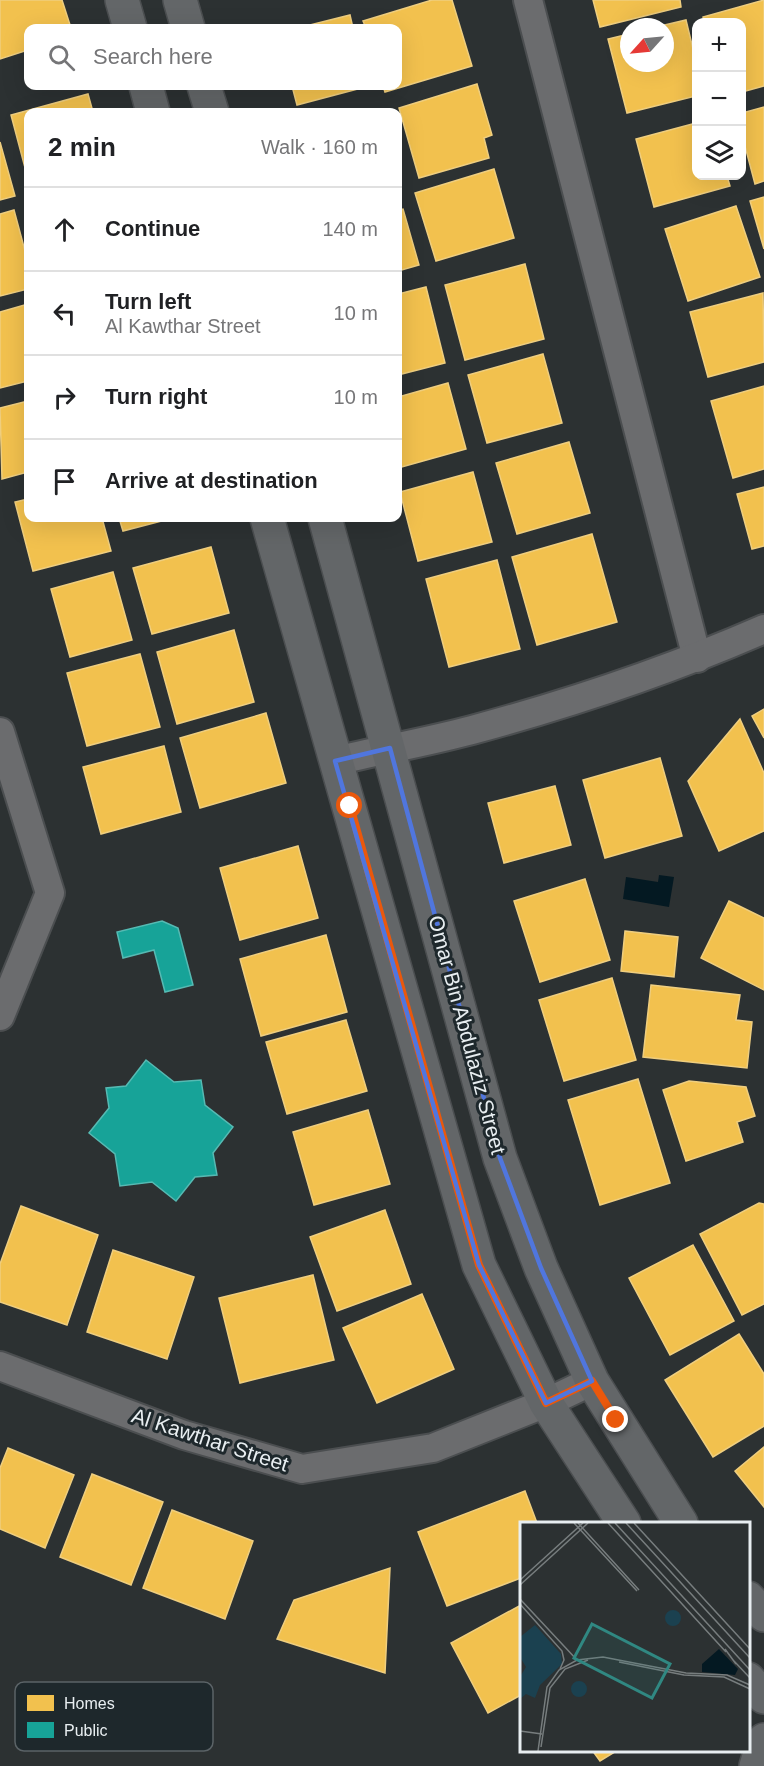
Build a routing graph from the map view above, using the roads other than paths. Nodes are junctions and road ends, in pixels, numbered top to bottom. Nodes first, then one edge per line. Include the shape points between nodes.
1 (122, 0) edge
2 (180, 0) edge
3 (528, 0) edge
4 (129, 24) edge
5 (187, 24) edge
6 (147, 90) edge
7 (205, 90) edge
8 (152, 108) edge
9 (211, 108) edge
10 (268, 522) edge
11 (327, 522) edge
12 (764, 629) edge
13 (697, 658) junction
14 (0, 732) edge
15 (390, 748) junction
16 (335, 761) junction
17 (0, 1016) edge
18 (0, 1366) edge
19 (592, 1381) junction
20 (546, 1403) junction
21 (623, 1522) edge
22 (680, 1522) edge
23 (749, 1600) edge
24 (764, 1615) edge
25 (749, 1681) edge
26 (764, 1697) edge
27 (764, 1740) edge
28 (756, 1766) edge

1 - 4 street
2 - 5 street
3 - 13 street
6 - 8 street
7 - 9 street
10 - 16 street
11 - 15 street, Omar Bin Abdulaziz Street
12 - 13 street
13 - 15 street via 546,710
14 - 17 street via 50,893
15 - 16 street
15 - 19 street, Omar Bin Abdulaziz Street via 500,1158 541,1268
16 - 20 street via 479,1265
18 - 20 street, Al Kawthar Street via 184,1435 302,1468 434,1448
19 - 20 street, Al Kawthar Street
19 - 22 street, Omar Bin Abdulaziz Street
20 - 21 street
23 - 24 street
25 - 26 street
27 - 28 street

